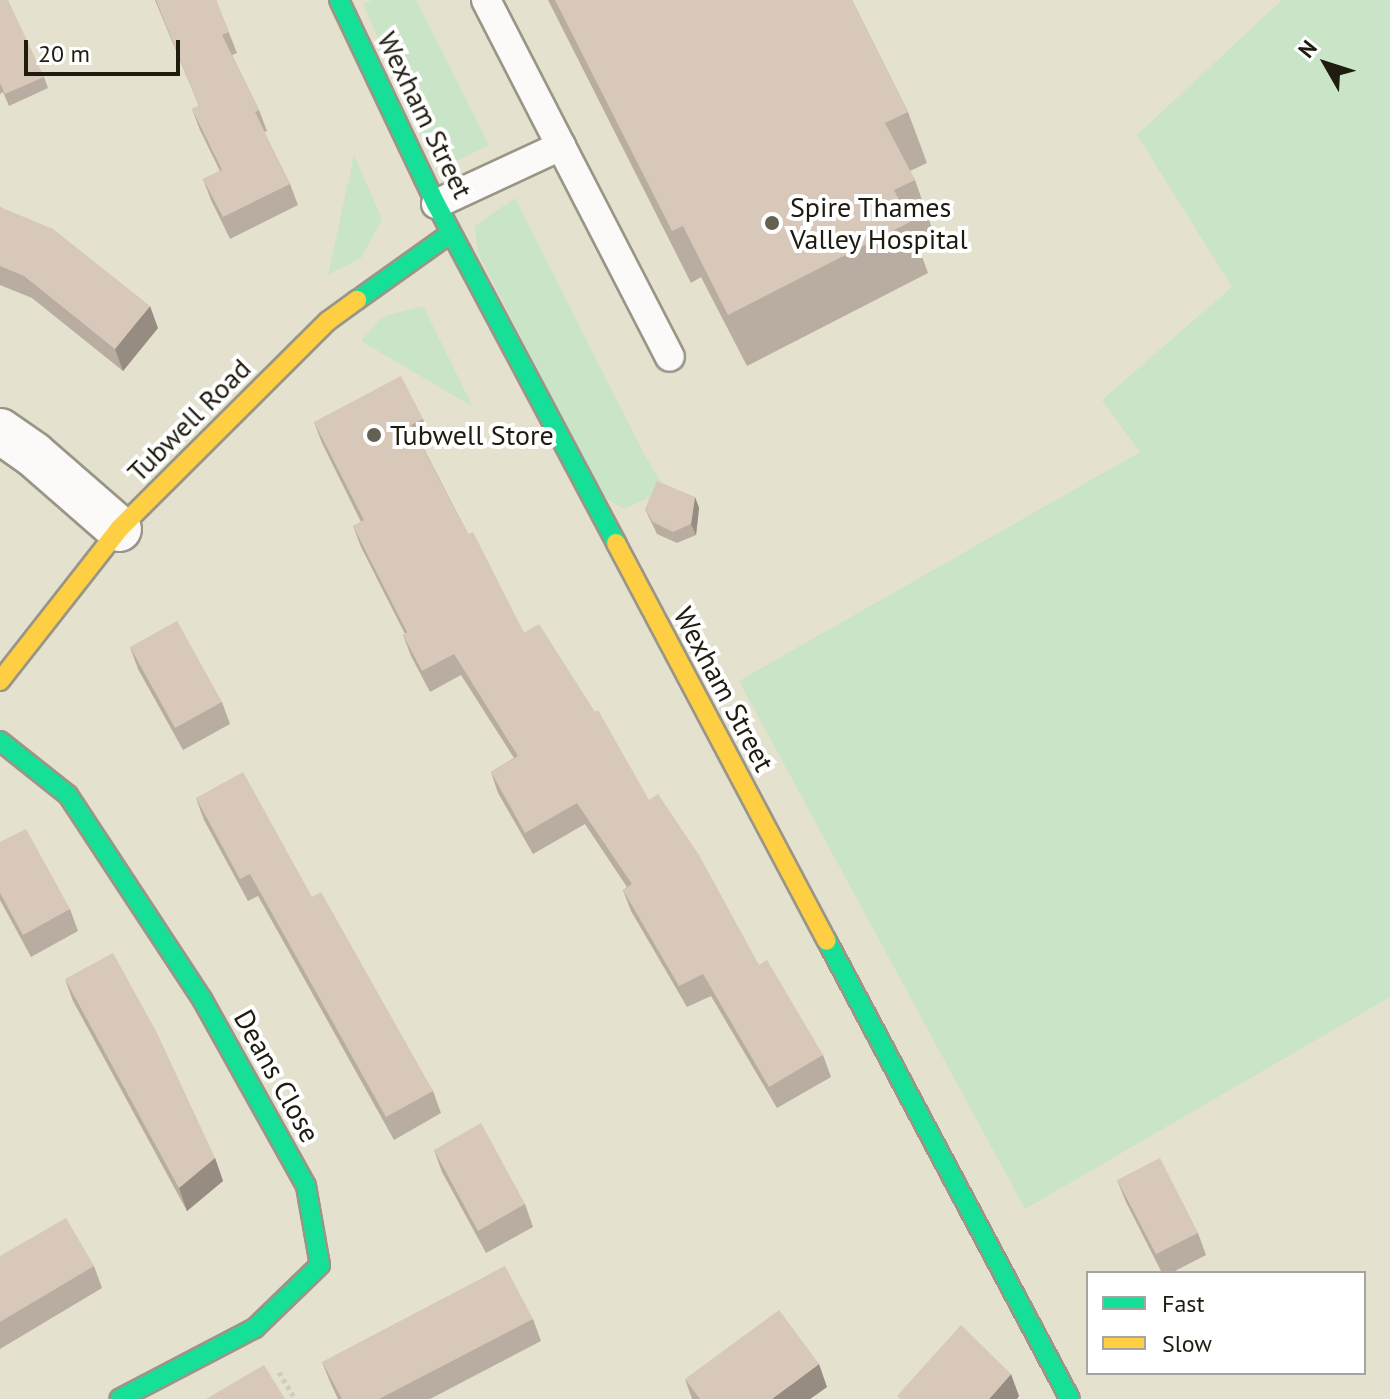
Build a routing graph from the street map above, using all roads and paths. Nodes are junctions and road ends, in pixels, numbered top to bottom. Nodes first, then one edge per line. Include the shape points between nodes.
1 (339, 0) edge
2 (486, 0) edge
3 (561, 146) junction
4 (436, 204) junction
5 (451, 233) junction
6 (670, 357) dead end
7 (0, 431) edge
8 (119, 529) junction
9 (0, 681) edge
10 (0, 741) edge
11 (119, 1399) edge
12 (1070, 1399) edge

1 - 4 street, Wexham Street
2 - 3 lane
3 - 4 lane
3 - 6 lane
4 - 5 street, Wexham Street
5 - 8 street, Tubwell Road via 328,321
5 - 12 street, Wexham Street
7 - 8 street
8 - 9 street, Tubwell Road
10 - 11 street, Deans Close via 68,795 202,999 306,1186 320,1265 255,1328

